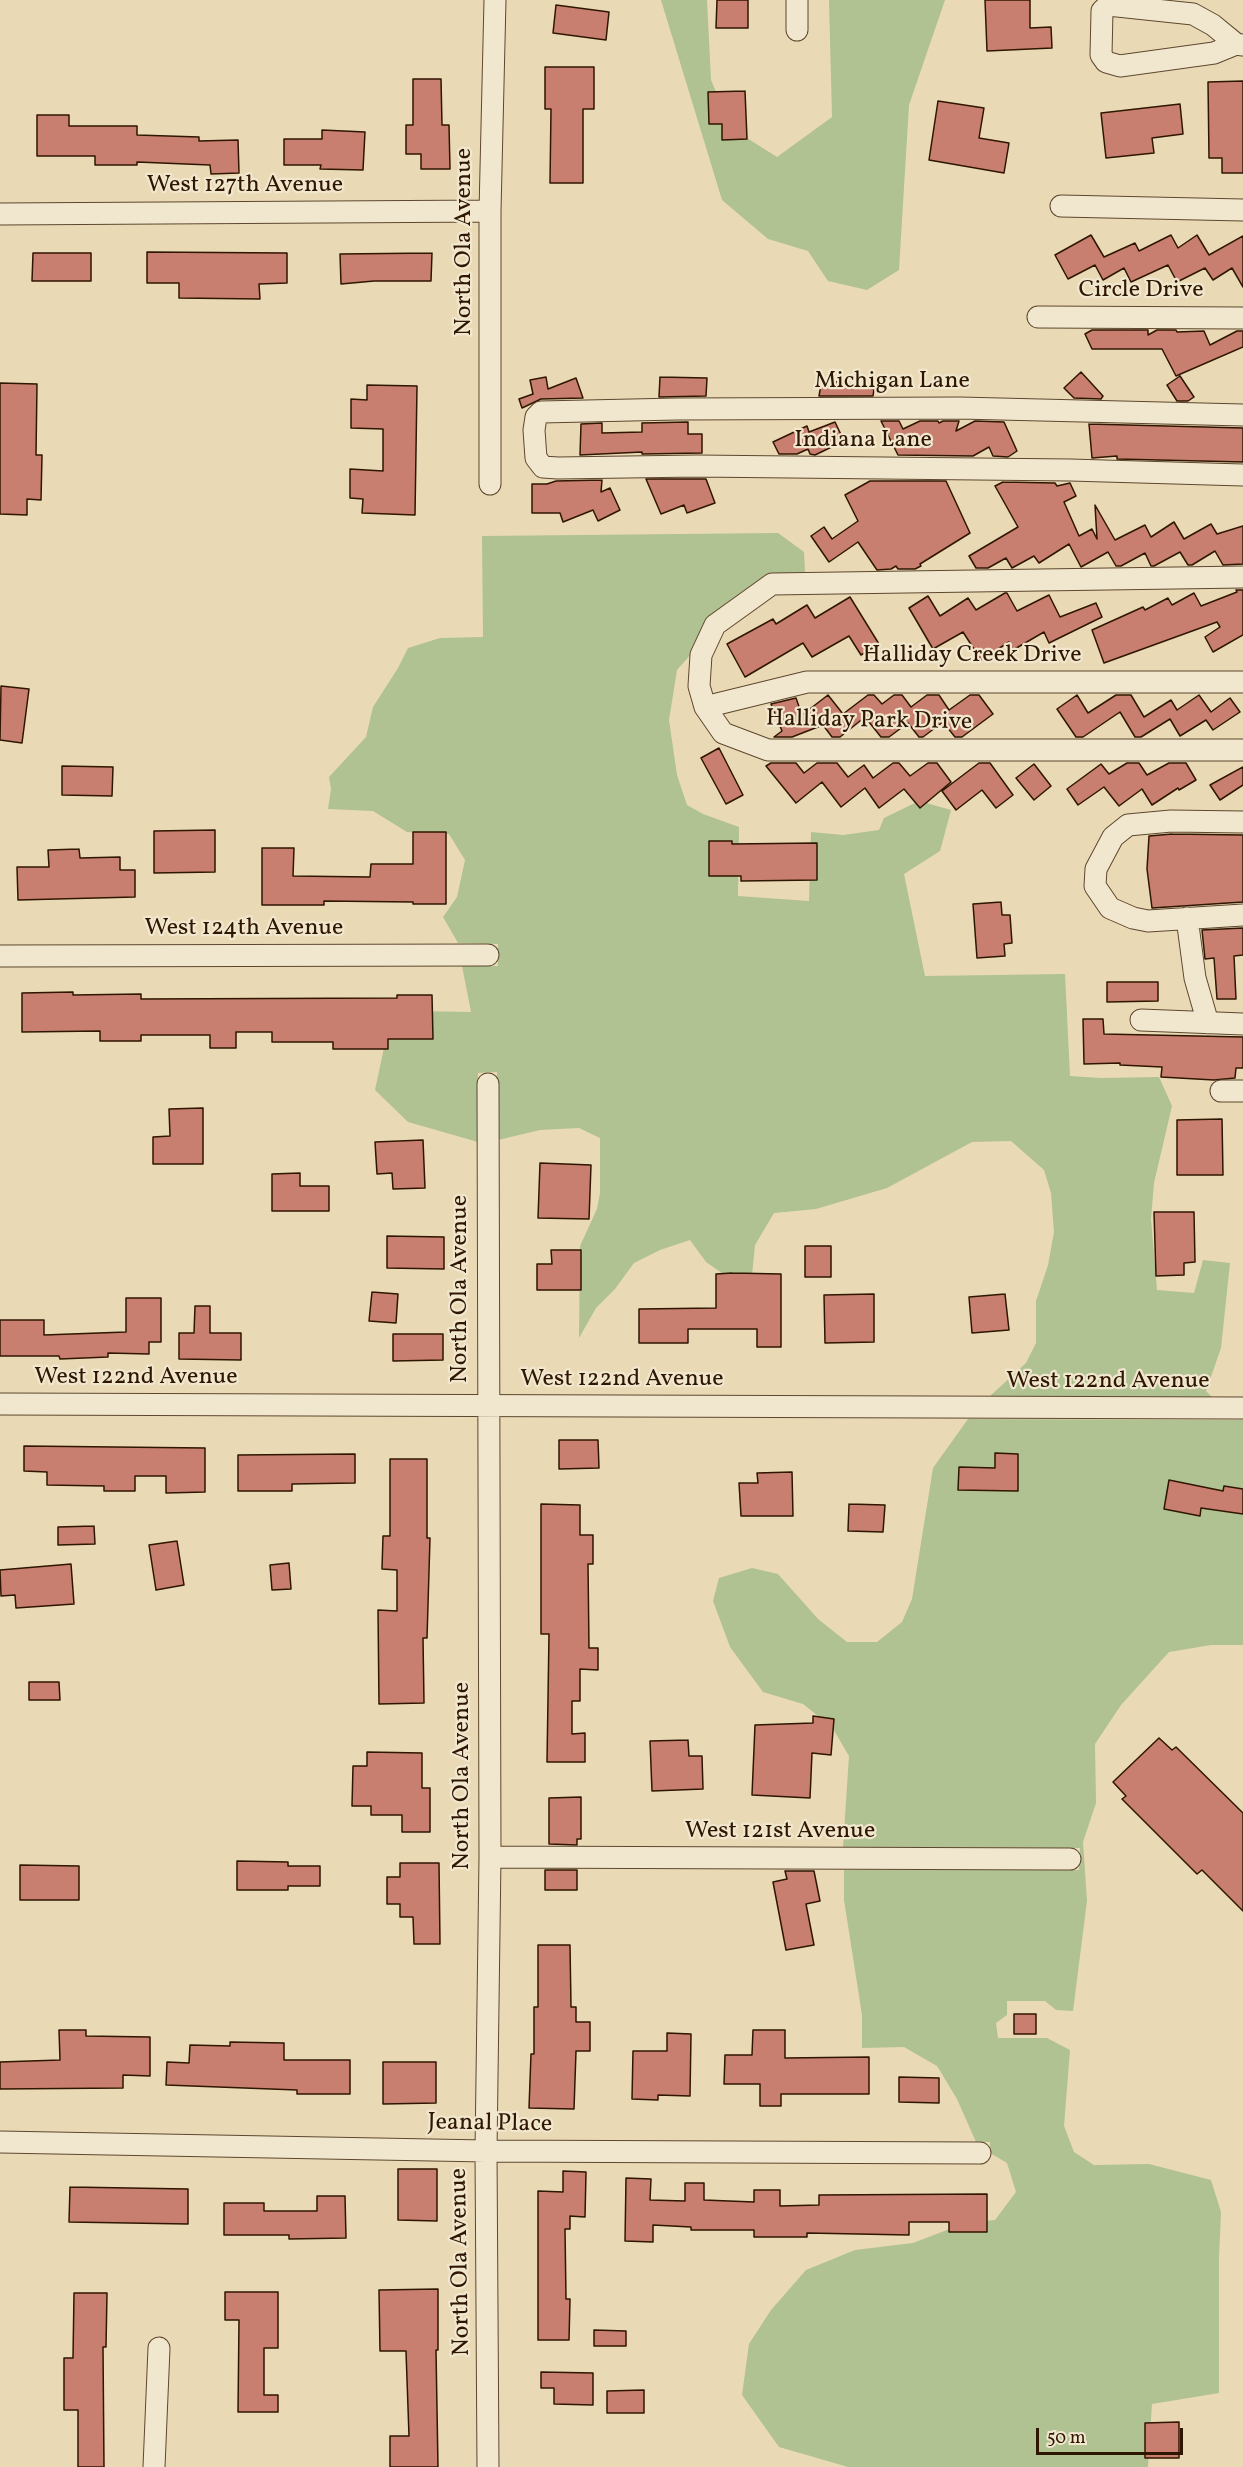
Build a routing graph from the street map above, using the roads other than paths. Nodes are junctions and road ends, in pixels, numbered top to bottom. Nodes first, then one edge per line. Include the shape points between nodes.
1 (495, 0) edge
2 (797, 0) edge
3 (796, 30) dead end
4 (1239, 44) edge
5 (1061, 206) dead end
6 (490, 210) junction
7 (1243, 210) edge
8 (0, 214) edge
9 (1038, 316) dead end
10 (1243, 318) edge
11 (541, 412) joint
12 (1243, 415) edge
13 (1243, 475) edge
14 (490, 484) dead end
15 (1243, 577) edge
16 (1243, 682) edge
17 (705, 707) junction
18 (1243, 750) edge
19 (1243, 822) edge
20 (1243, 915) edge
21 (1187, 918) junction
22 (488, 955) dead end
23 (0, 956) edge
24 (1141, 1020) dead end
25 (1208, 1023) junction
26 (1243, 1024) edge
27 (488, 1084) dead end
28 (1221, 1091) dead end
29 (1243, 1091) edge
30 (0, 1404) edge
31 (487, 1406) junction
32 (1243, 1408) edge
33 (490, 1857) junction
34 (1070, 1859) dead end
35 (0, 2142) edge
36 (486, 2151) junction
37 (980, 2153) dead end
38 (159, 2348) dead end
39 (154, 2467) edge
40 (488, 2467) edge

1 - 6 street, North Ola Avenue
2 - 3 street
4 - 4 street via 1193,14 1108,5 1102,11 1101,55 1106,62 1120,66 1214,53
5 - 7 street
6 - 8 street, West 127th Avenue
6 - 14 street, North Ola Avenue
9 - 10 street, Circle Drive
11 - 12 street, Michigan Lane via 960,408
11 - 13 street, Indiana Lane via 534,430 536,458 543,467 1047,469
15 - 17 street, Halliday Park Drive via 772,584 715,625 701,655 699,686
16 - 17 street, Halliday Creek Drive via 807,682
17 - 18 street, Halliday Park Drive via 723,733 768,750
19 - 21 street via 1128,825 1113,837 1096,869 1095,886 1110,908 1148,921
20 - 21 street
21 - 25 street via 1195,978
22 - 23 street, West 124th Avenue
24 - 25 street
25 - 26 street
27 - 31 street, North Ola Avenue
28 - 29 street
30 - 31 street, West 122nd Avenue
31 - 32 street, West 122nd Avenue
31 - 33 street, North Ola Avenue
33 - 34 street, West 121st Avenue
33 - 36 street, North Ola Avenue
35 - 36 street, Jeanal Place
36 - 37 street, Jeanal Place
36 - 40 street, North Ola Avenue
38 - 39 street

